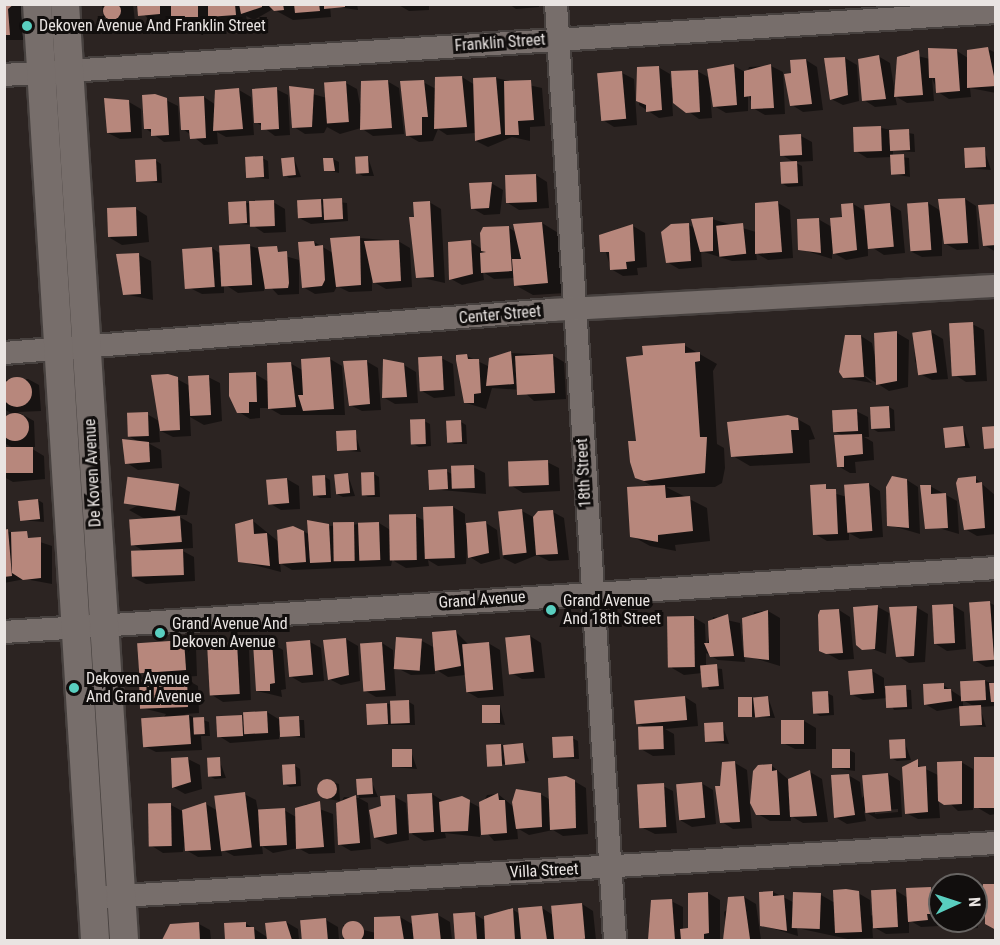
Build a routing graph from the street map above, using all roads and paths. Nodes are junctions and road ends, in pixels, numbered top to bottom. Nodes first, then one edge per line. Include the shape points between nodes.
1 (37, 4) edge
2 (64, 4) edge
3 (556, 4) edge
4 (996, 12) edge
5 (558, 39) junction
6 (56, 72) junction
7 (4, 75) edge
8 (996, 286) edge
9 (576, 310) junction
10 (72, 349) junction
11 (4, 353) edge
12 (996, 568) edge
13 (591, 593) junction
14 (89, 628) junction
15 (4, 632) edge
16 (996, 843) edge
17 (610, 867) junction
18 (122, 896) junction
19 (92, 897) junction
20 (95, 940) edge
21 (124, 940) edge
22 (615, 940) edge

1 - 6 street, De Koven Avenue
2 - 6 street, De Koven Avenue
3 - 5 street, 18th Street
4 - 5 street, Franklin Street
5 - 6 street, Franklin Street
5 - 9 street, 18th Street
6 - 7 street, Franklin Street
6 - 10 street, De Koven Avenue
8 - 9 street, Center Street
9 - 10 street, Center Street
9 - 13 street, 18th Street
10 - 11 street, Center Street
10 - 14 street, De Koven Avenue
12 - 13 street, Grand Avenue
13 - 14 street, Grand Avenue
13 - 17 street, 18th Street
14 - 15 street, Grand Avenue
14 - 18 street, De Koven Avenue
14 - 19 street, De Koven Avenue
16 - 17 street, Villa Street
17 - 18 street, Villa Street
17 - 22 street, 18th Street
18 - 19 street, Villa Street
18 - 21 street, De Koven Avenue
19 - 20 street, De Koven Avenue

